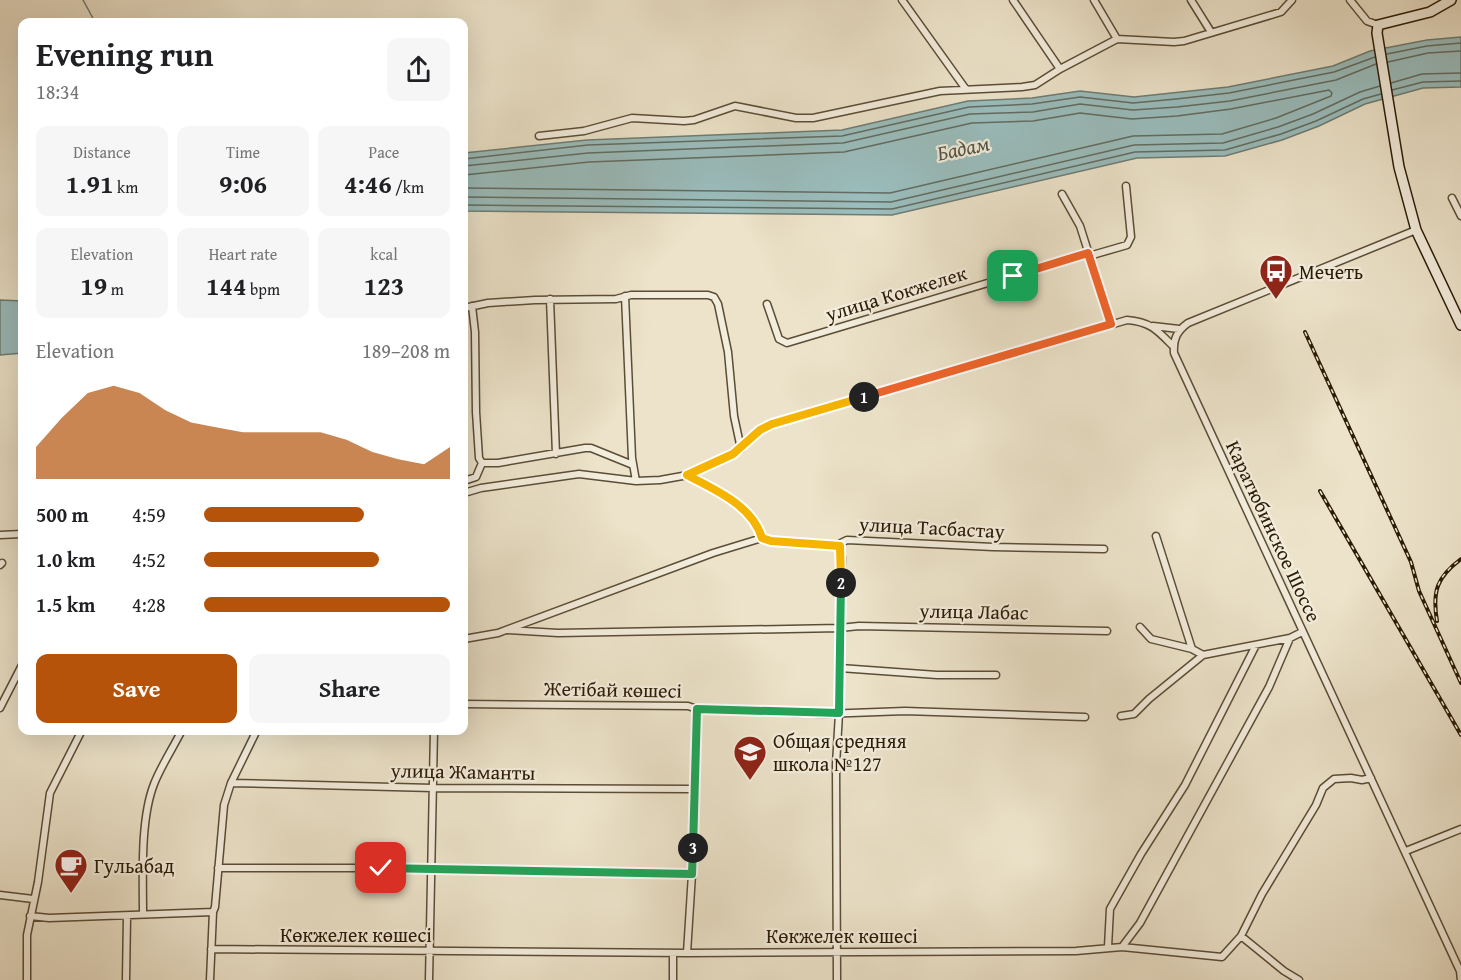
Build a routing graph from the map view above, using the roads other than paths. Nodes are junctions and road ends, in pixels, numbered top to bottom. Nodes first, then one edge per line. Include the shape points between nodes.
1 (902, 0) edge
2 (1012, 0) edge
3 (1094, 0) edge
4 (1191, 0) edge
5 (1292, 0) edge
6 (1350, 0) edge
7 (1451, 0) edge
8 (1378, 25) junction
9 (1211, 32) junction
10 (1117, 39) junction
11 (1060, 69) junction
12 (964, 88) junction
13 (539, 136) dead end
14 (1126, 186) dead end
15 (1062, 195) dead end
16 (1452, 198) dead end
17 (1461, 216) edge
18 (1416, 230) junction
19 (1089, 255) junction
20 (625, 296) junction
21 (549, 299) junction
22 (767, 304) dead end
23 (472, 306) junction
24 (468, 307) edge
25 (1111, 324) junction
26 (1461, 325) edge
27 (1153, 326) junction
28 (1179, 329) junction
29 (1173, 346) junction
30 (741, 449) junction
31 (556, 454) junction
32 (480, 461) junction
33 (633, 465) junction
34 (687, 475) junction
35 (468, 480) edge
36 (636, 481) junction
37 (468, 492) edge
38 (18, 534) edge
39 (0, 536) edge
40 (1156, 536) dead end
41 (762, 538) junction
42 (840, 546) junction
43 (1104, 549) dead end
44 (1140, 627) dead end
45 (840, 628) junction
46 (507, 630) junction
47 (1107, 631) dead end
48 (1302, 632) junction
49 (468, 638) edge
50 (1290, 638) junction
51 (1256, 645) junction
52 (1192, 650) junction
53 (1203, 655) junction
54 (840, 668) junction
55 (18, 672) edge
56 (996, 675) dead end
57 (468, 704) edge
58 (0, 708) edge
59 (697, 709) junction
60 (839, 713) junction
61 (1121, 716) dead end
62 (1085, 717) dead end
63 (79, 735) edge
64 (179, 735) edge
65 (255, 735) edge
66 (434, 735) edge
67 (1371, 778) junction
68 (231, 783) junction
69 (433, 788) junction
70 (694, 789) junction
71 (1461, 829) edge
72 (1406, 851) junction
73 (218, 868) junction
74 (432, 868) junction
75 (692, 874) junction
76 (0, 895) edge
77 (33, 899) junction
78 (213, 912) junction
79 (143, 914) junction
80 (30, 916) junction
81 (126, 916) junction
82 (1241, 936) junction
83 (1108, 947) junction
84 (1122, 947) junction
85 (211, 950) junction
86 (430, 951) junction
87 (673, 952) junction
88 (838, 952) junction
89 (687, 953) junction
90 (27, 980) edge
91 (126, 980) edge
92 (210, 980) edge
93 (429, 980) edge
94 (673, 980) edge
95 (837, 980) edge
96 (1299, 980) edge
97 (1461, 980) edge

1 - 12 street
2 - 11 street
3 - 10 street
4 - 9 street
5 - 9 street via 1281,12
6 - 8 street via 1367,21
7 - 8 street via 1430,12
8 - 18 street via 1390,120
9 - 10 street via 1174,42
10 - 11 street
11 - 12 street via 1035,85
12 - 13 street via 813,118 735,106 694,120 632,118
14 - 19 street, улица Кокжелек via 1130,242
15 - 19 street via 1080,226
16 - 17 street
18 - 26 street
18 - 28 street via 1214,311
19 - 22 street, улица Кокжелек via 787,343 779,339
19 - 25 street
20 - 21 street
20 - 30 street via 714,297 728,352
20 - 33 street
21 - 23 street
21 - 31 street
23 - 24 street
23 - 32 street
25 - 27 street via 1127,320
25 - 30 street via 772,424
27 - 28 street
27 - 29 street
28 - 29 street
29 - 48 street, Каратюбинское Шоссе
30 - 34 street
31 - 32 street via 498,463
31 - 33 street via 591,448
32 - 35 street via 476,477
33 - 36 street
34 - 36 street
34 - 41 street via 730,498 747,514
36 - 37 street via 579,474
38 - 39 street
40 - 52 street
41 - 42 street, улица Тасбастау
41 - 46 street, улица Тасбастау
42 - 43 street, улица Тасбастау via 848,540
42 - 45 street
44 - 52 street via 1151,639
45 - 46 street, улица Лабас via 558,633
45 - 47 street, улица Лабас
45 - 54 street
46 - 49 street, улица Тасбастау
48 - 50 street
48 - 67 street, Каратюбинское Шоссе
50 - 51 street
50 - 84 street via 1269,687 1140,923
51 - 53 street
51 - 83 street via 1185,786 1110,909
52 - 53 street
53 - 61 street via 1134,714
54 - 56 street
54 - 60 street
55 - 58 street
57 - 59 street, Жетібай көшесі
59 - 60 street, Жетібай көшесі
59 - 70 street
60 - 62 street, Жетібай көшесі via 905,711
60 - 88 street
63 - 77 street via 50,793
64 - 79 street via 154,784 149,804
65 - 68 street
66 - 69 street
67 - 72 street, Каратюбинское Шоссе
67 - 82 street via 1334,779 1323,788
68 - 69 street, улица Жаманты
68 - 73 street via 224,805
69 - 70 street, улица Жаманты
69 - 74 street
70 - 75 street
71 - 72 street
72 - 97 street, Каратюбинское Шоссе
73 - 74 street
73 - 78 street
74 - 75 street
74 - 86 street
75 - 89 street
76 - 77 street
77 - 80 street
78 - 79 street
78 - 85 street
79 - 81 street
80 - 81 street
80 - 90 street
81 - 91 street
82 - 84 street, Көкжелек көшесі via 1222,957
82 - 96 street
83 - 84 street, Көкжелек көшесі
83 - 88 street, Көкжелек көшесі via 1076,951
85 - 86 street, Көкжелек көшесі
85 - 92 street
86 - 87 street, Көкжелек көшесі
86 - 93 street
87 - 89 street, Көкжелек көшесі
87 - 94 street
88 - 89 street, Көкжелек көшесі
88 - 95 street

